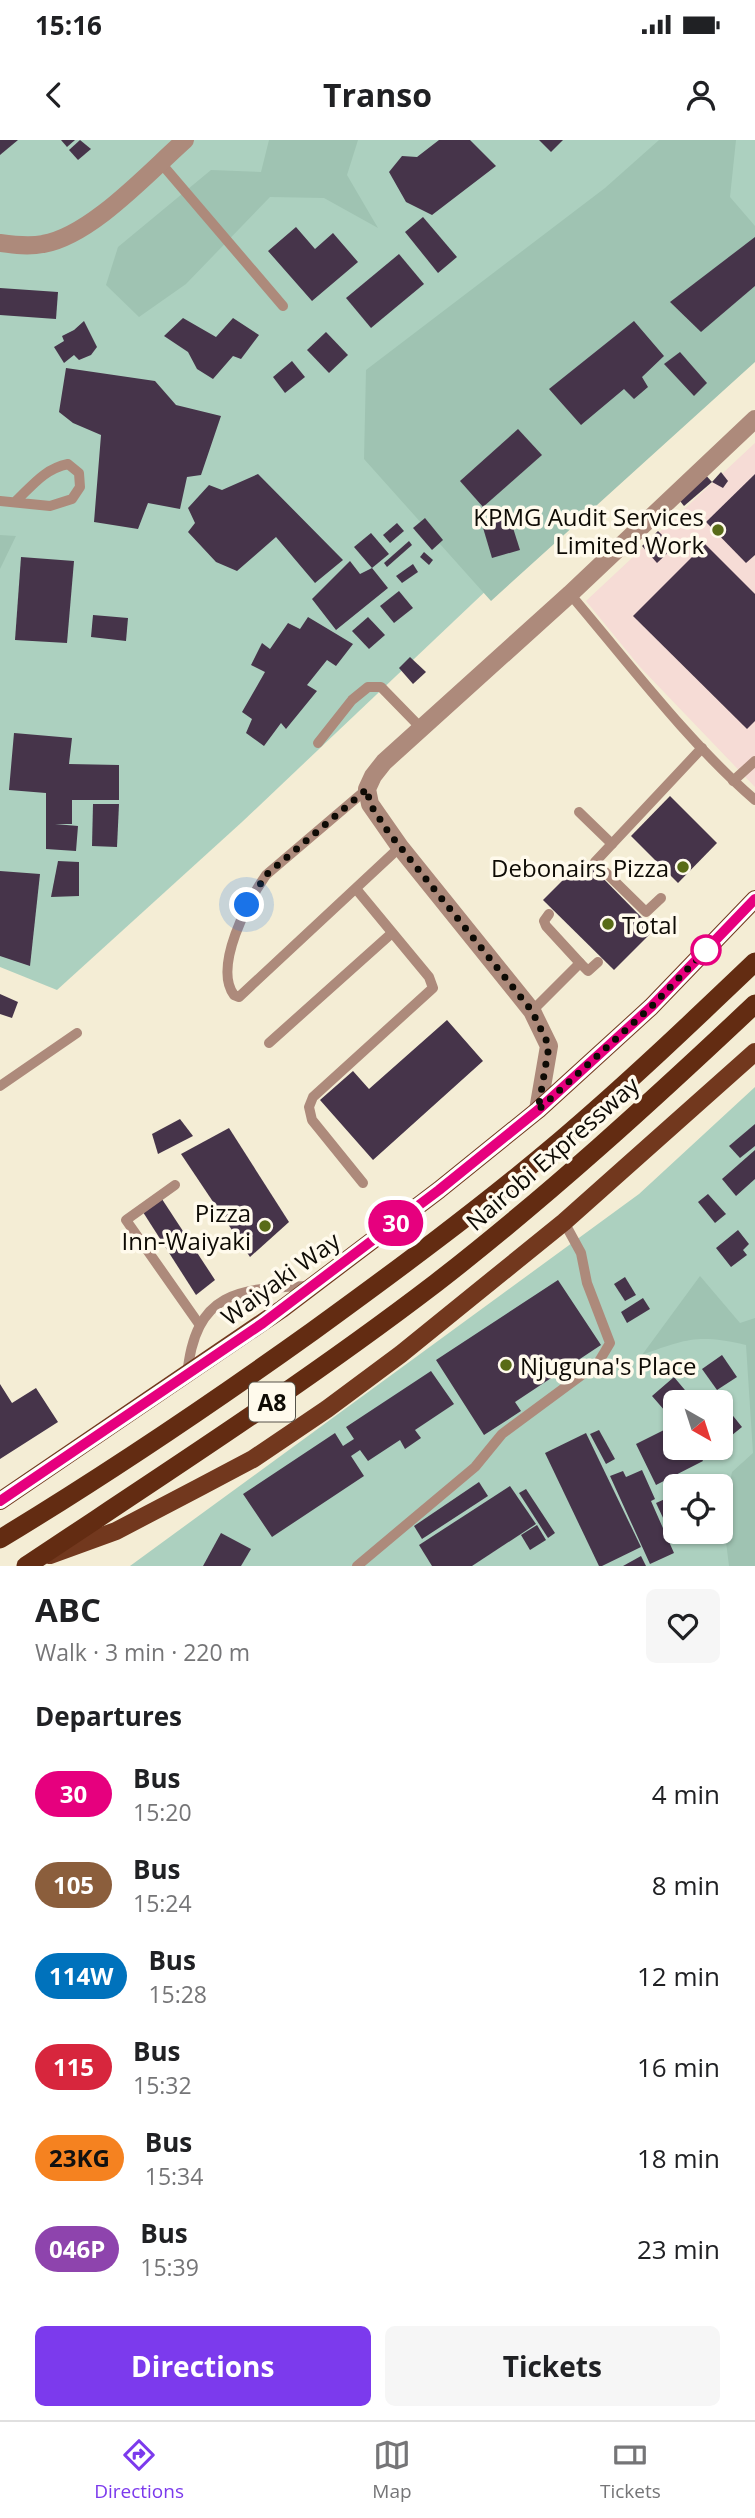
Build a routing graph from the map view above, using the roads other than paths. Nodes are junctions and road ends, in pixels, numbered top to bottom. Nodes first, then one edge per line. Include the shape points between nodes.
1 (185, 140) edge
2 (160, 162) junction
3 (0, 243) edge
4 (283, 306) dead end
5 (755, 419) edge
6 (0, 501) edge
7 (15, 502) junction
8 (570, 594) junction
9 (421, 729) junction
10 (318, 743) dead end
11 (702, 748) junction
12 (755, 761) edge
13 (733, 781) junction
14 (367, 789) junction
15 (755, 800) edge
16 (579, 812) dead end
17 (612, 844) junction
18 (400, 848) junction
19 (357, 890) junction
20 (661, 898) dead end
21 (755, 899) edge
22 (549, 914) dead end
23 (392, 933) junction
24 (598, 962) dead end
25 (755, 962) edge
26 (580, 963) junction
27 (755, 1004) edge
28 (532, 1011) junction
29 (77, 1033) dead end
30 (269, 1043) dead end
31 (755, 1052) edge
32 (0, 1086) edge
33 (538, 1110) junction
34 (363, 1184) dead end
35 (175, 1185) dead end
36 (564, 1222) junction
37 (312, 1286) junction
38 (199, 1324) junction
39 (187, 1376) junction
40 (0, 1501) edge
41 (0, 1539) edge
42 (30, 1563) edge
43 (357, 1566) edge

1 - 2 street
2 - 3 street via 97,218 64,238 29,246
2 - 4 lane
5 - 8 street
6 - 7 lane
7 - 7 lane via 50,506 72,499 80,487 79,474 68,464 57,466 43,473
8 - 9 street
8 - 11 lane
9 - 10 lane via 381,687 368,687
9 - 14 street via 384,762
11 - 13 lane
11 - 17 lane
12 - 13 lane
13 - 15 lane
14 - 18 street via 370,804
14 - 19 lane via 266,875 256,890 233,943 227,970 234,995 239,997
16 - 17 lane
17 - 20 lane via 595,862 646,912
18 - 19 lane
18 - 28 street
19 - 23 lane
21 - 33 main road, Waiyaki Way via 651,1007
22 - 26 lane via 546,926
23 - 30 lane
23 - 34 lane via 433,988 313,1097 309,1107 312,1120
24 - 26 lane via 588,971
25 - 41 highway, Nairobi Expressway / A8 via 559,1142 394,1272 225,1393
26 - 28 lane
27 - 42 highway, Nairobi Expressway / A8 via 582,1163 434,1284 275,1400
28 - 33 street via 549,1046
29 - 32 lane
31 - 36 main road
33 - 37 main road, Waiyaki Way
35 - 38 lane via 126,1220
36 - 42 main road via 401,1354 253,1459 116,1531
36 - 43 lane via 581,1254 610,1343 598,1363 502,1434 475,1468
37 - 38 lane via 249,1290 222,1301
37 - 39 main road, Waiyaki Way
38 - 39 lane via 188,1356
39 - 40 main road, Waiyaki Way

